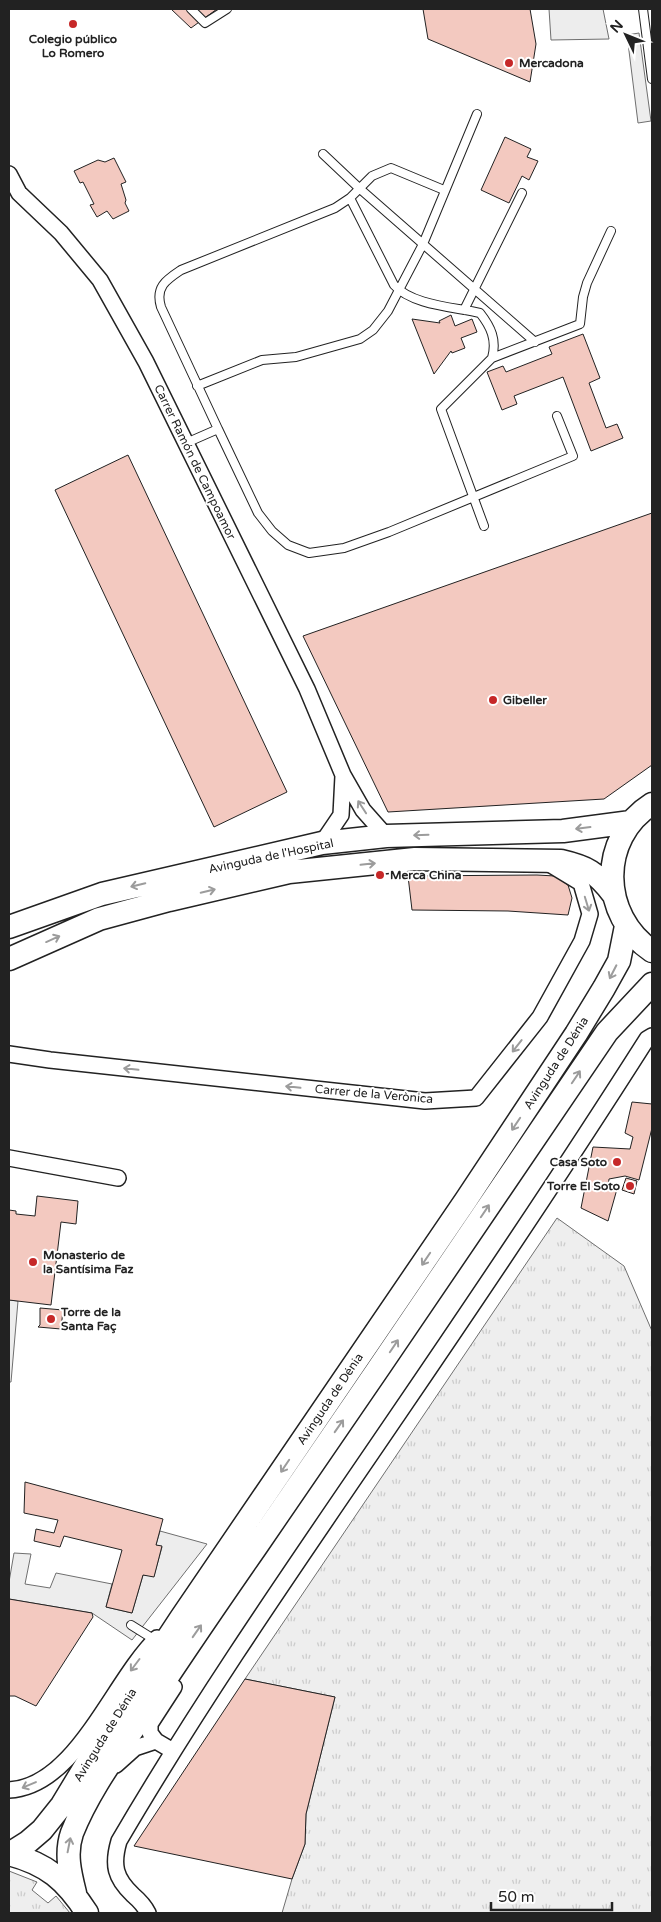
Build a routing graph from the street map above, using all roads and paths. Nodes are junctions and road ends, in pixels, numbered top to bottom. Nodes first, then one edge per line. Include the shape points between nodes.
1 (191, 9) edge
2 (226, 9) edge
3 (643, 9) edge
4 (652, 79) edge
5 (477, 114) dead end
6 (323, 154) dead end
7 (9, 174) edge
8 (359, 188) junction
9 (444, 190) junction
10 (522, 193) dead end
11 (14, 195) edge
12 (350, 198) junction
13 (611, 232) dead end
14 (423, 244) junction
15 (475, 289) junction
16 (399, 291) junction
17 (464, 310) junction
18 (535, 342) junction
19 (492, 358) junction
20 (197, 386) junction
21 (557, 416) dead end
22 (218, 429) junction
23 (186, 443) junction
24 (473, 497) junction
25 (484, 526) dead end
26 (343, 774) junction
27 (652, 804) edge
28 (631, 822) junction
29 (386, 836) junction
30 (322, 843) junction
31 (543, 860) junction
32 (613, 894) junction
33 (626, 926) junction
34 (9, 927) edge
35 (652, 951) edge
36 (9, 959) edge
37 (652, 984) edge
38 (652, 1036) edge
39 (9, 1054) edge
40 (9, 1158) edge
41 (118, 1178) dead end
42 (181, 1618) junction
43 (131, 1625) dead end
44 (155, 1640) junction
45 (182, 1654) junction
46 (156, 1740) junction
47 (173, 1751) junction
48 (104, 1772) junction
49 (9, 1790) edge
50 (9, 1854) edge
51 (75, 1893) junction
52 (87, 1913) edge
53 (148, 1913) edge

1 - 2 lane via 204,23
3 - 4 lane
5 - 9 lane
6 - 8 lane
7 - 11 street, Carrer Ramón de Campoamor
8 - 9 lane via 372,176 392,168
8 - 12 lane
8 - 14 lane
9 - 14 lane
10 - 15 lane
11 - 23 street, Carrer Ramón de Campoamor via 61,233 100,280
12 - 16 lane
12 - 20 lane via 335,208 181,270 168,279 158,297
13 - 18 lane via 587,283 580,324
14 - 15 lane
14 - 16 lane
15 - 17 lane
15 - 18 lane
16 - 17 lane via 418,301
16 - 20 lane via 382,320 360,339 296,357 262,360
17 - 19 lane via 480,313 493,332
18 - 19 lane
19 - 24 lane via 441,409
20 - 22 lane
21 - 24 lane via 573,456
22 - 23 lane
22 - 24 lane via 258,513 288,545 309,553 344,548
23 - 26 street, Carrer Ramón de Campoamor via 307,689
24 - 25 lane
29 -> 26 street, Carrer Ramón de Campoamor via 363,810
26 - 30 street, Carrer Ramón de Campoamor via 341,816
27 - 28 main road
28 -> 29 main road, Avinguda de l'Hospital via 563,831
28 - 32 main road via 618,844 612,868
29 - 30 main road, Avinguda de l'Hospital
30 -> 34 main road, Avinguda de l'Hospital via 102,894
31 - 32 main road, Avinguda de l'Hospital via 581,866 601,878
36 -> 31 main road, Avinguda de l'Hospital via 99,919 289,872 415,859
31 -> 39 street, Carrer de la Verònica via 580,883 590,914 582,941 540,1017 476,1098 425,1101
32 - 33 main road
33 - 35 main road
33 -> 42 main road, Avinguda de Dénia via 619,960 576,1034
45 -> 37 main road, Avinguda de Dénia via 607,1032
38 - 47 street
40 - 41 street
42 - 44 street
42 - 50 main road, Avinguda de Dénia via 62,1805 42,1830
43 - 44 lane
44 -> 49 street via 65,1762 26,1788
45 - 46 street via 175,1685 150,1724 150,1733
45 - 48 main road, Avinguda de Dénia
46 - 47 street
46 - 48 street via 134,1748 121,1762
47 - 53 street via 118,1841 115,1856 116,1870 123,1885
51 -> 48 main road, Avinguda de Dénia via 68,1853 71,1836
50 - 51 main road via 52,1872
51 - 52 main road

